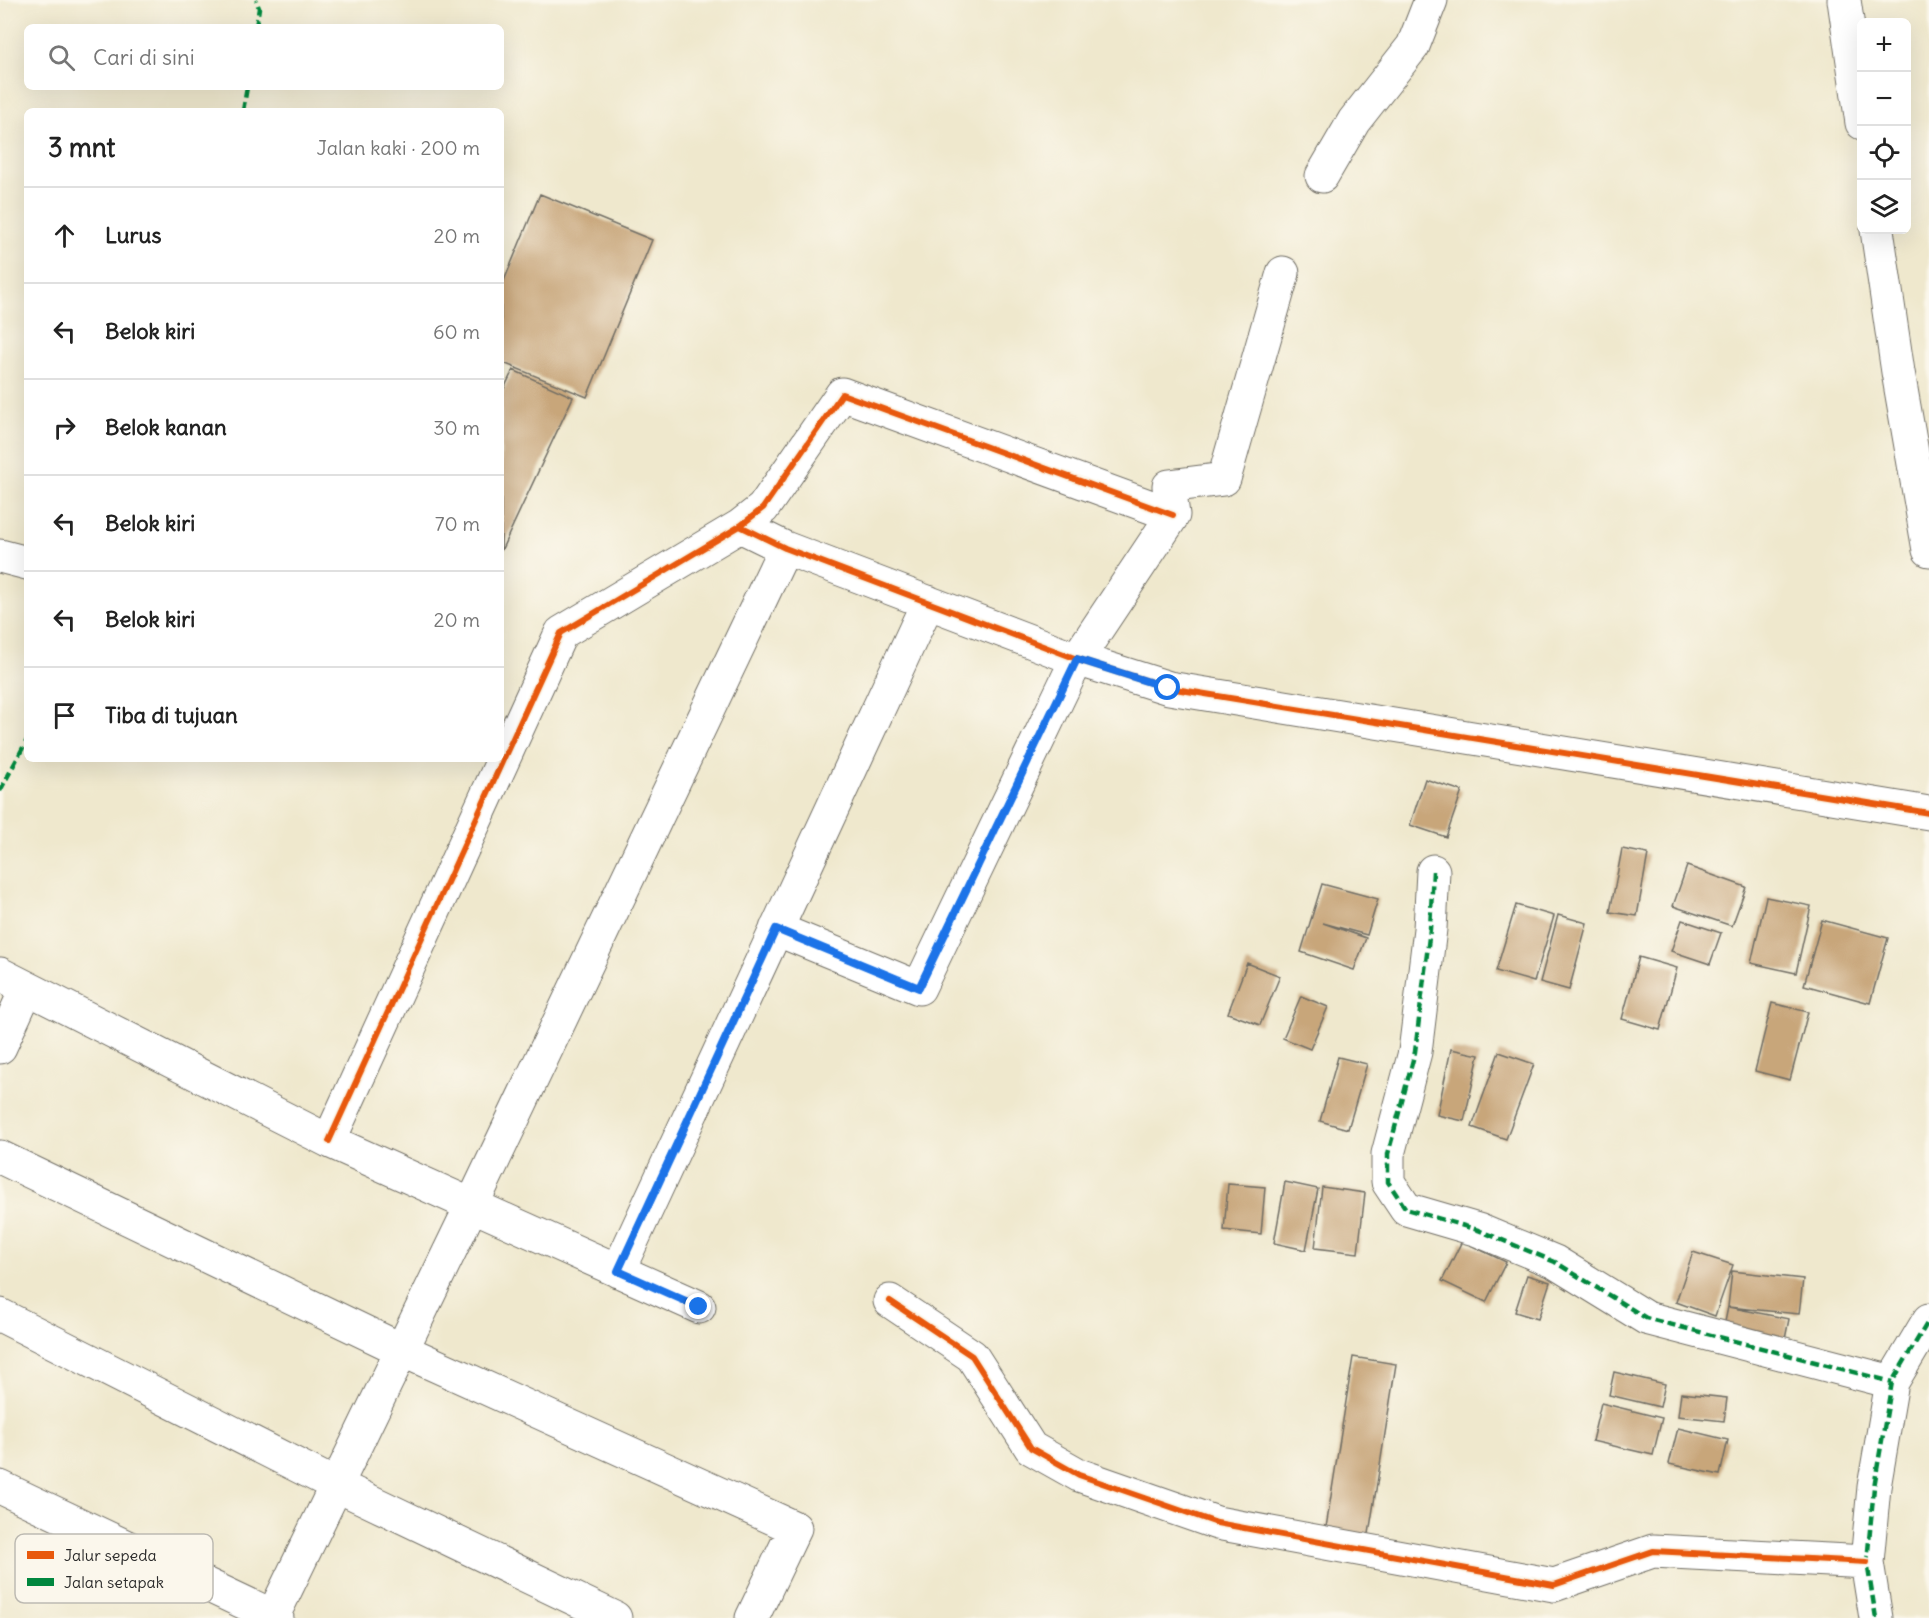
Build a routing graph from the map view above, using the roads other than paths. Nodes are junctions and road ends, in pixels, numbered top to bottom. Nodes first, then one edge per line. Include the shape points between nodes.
1 (1431, 0) edge
2 (1844, 0) edge
3 (1857, 89) edge
4 (1322, 176) dead end
5 (1878, 234) edge
6 (1283, 273) dead end
7 (1173, 515) junction
8 (740, 525) junction
9 (784, 548) junction
10 (1929, 550) edge
11 (0, 556) edge
12 (24, 562) edge
13 (928, 602) junction
14 (1077, 659) junction
15 (504, 758) edge
16 (502, 762) edge
17 (1929, 813) edge
18 (1433, 871) dead end
19 (776, 929) junction
20 (14, 981) edge
21 (0, 1047) edge
22 (329, 1141) junction
23 (0, 1157) edge
24 (472, 1205) junction
25 (618, 1271) junction
26 (890, 1301) dead end
27 (699, 1307) dead end
28 (0, 1315) edge
29 (1929, 1320) edge
30 (402, 1350) junction
31 (1892, 1382) junction
32 (336, 1485) junction
33 (0, 1487) edge
34 (99, 1534) edge
35 (1867, 1562) junction
36 (213, 1588) edge
37 (274, 1617) edge
38 (615, 1618) edge
39 (752, 1618) edge
40 (1876, 1618) edge

1 - 4 street via 1413,46 1354,121
2 - 3 street
5 - 10 street
6 - 7 street via 1224,479 1169,486
7 - 8 street via 842,394 763,508
7 - 14 street
8 - 9 street
8 - 15 street via 561,633
9 - 13 street
9 - 24 street
11 - 12 street
13 - 14 street
13 - 19 street
14 - 17 street via 1168,688
14 - 19 street via 919,988
16 - 22 street
18 - 31 street via 1415,1052 1388,1154 1388,1182 1406,1209 1478,1230 1555,1262 1646,1318
19 - 25 street
20 - 21 street
20 - 22 street
22 - 24 street
23 - 30 street
24 - 25 street
24 - 30 street
25 - 27 street
26 - 35 street via 972,1356 1031,1448 1079,1475 1217,1523 1554,1585 1653,1551
28 - 32 street
29 - 31 street
30 - 32 street
30 - 39 street via 795,1528
31 - 35 street via 1874,1487
32 - 37 street
32 - 38 street
33 - 34 street
35 - 40 street
36 - 37 street

